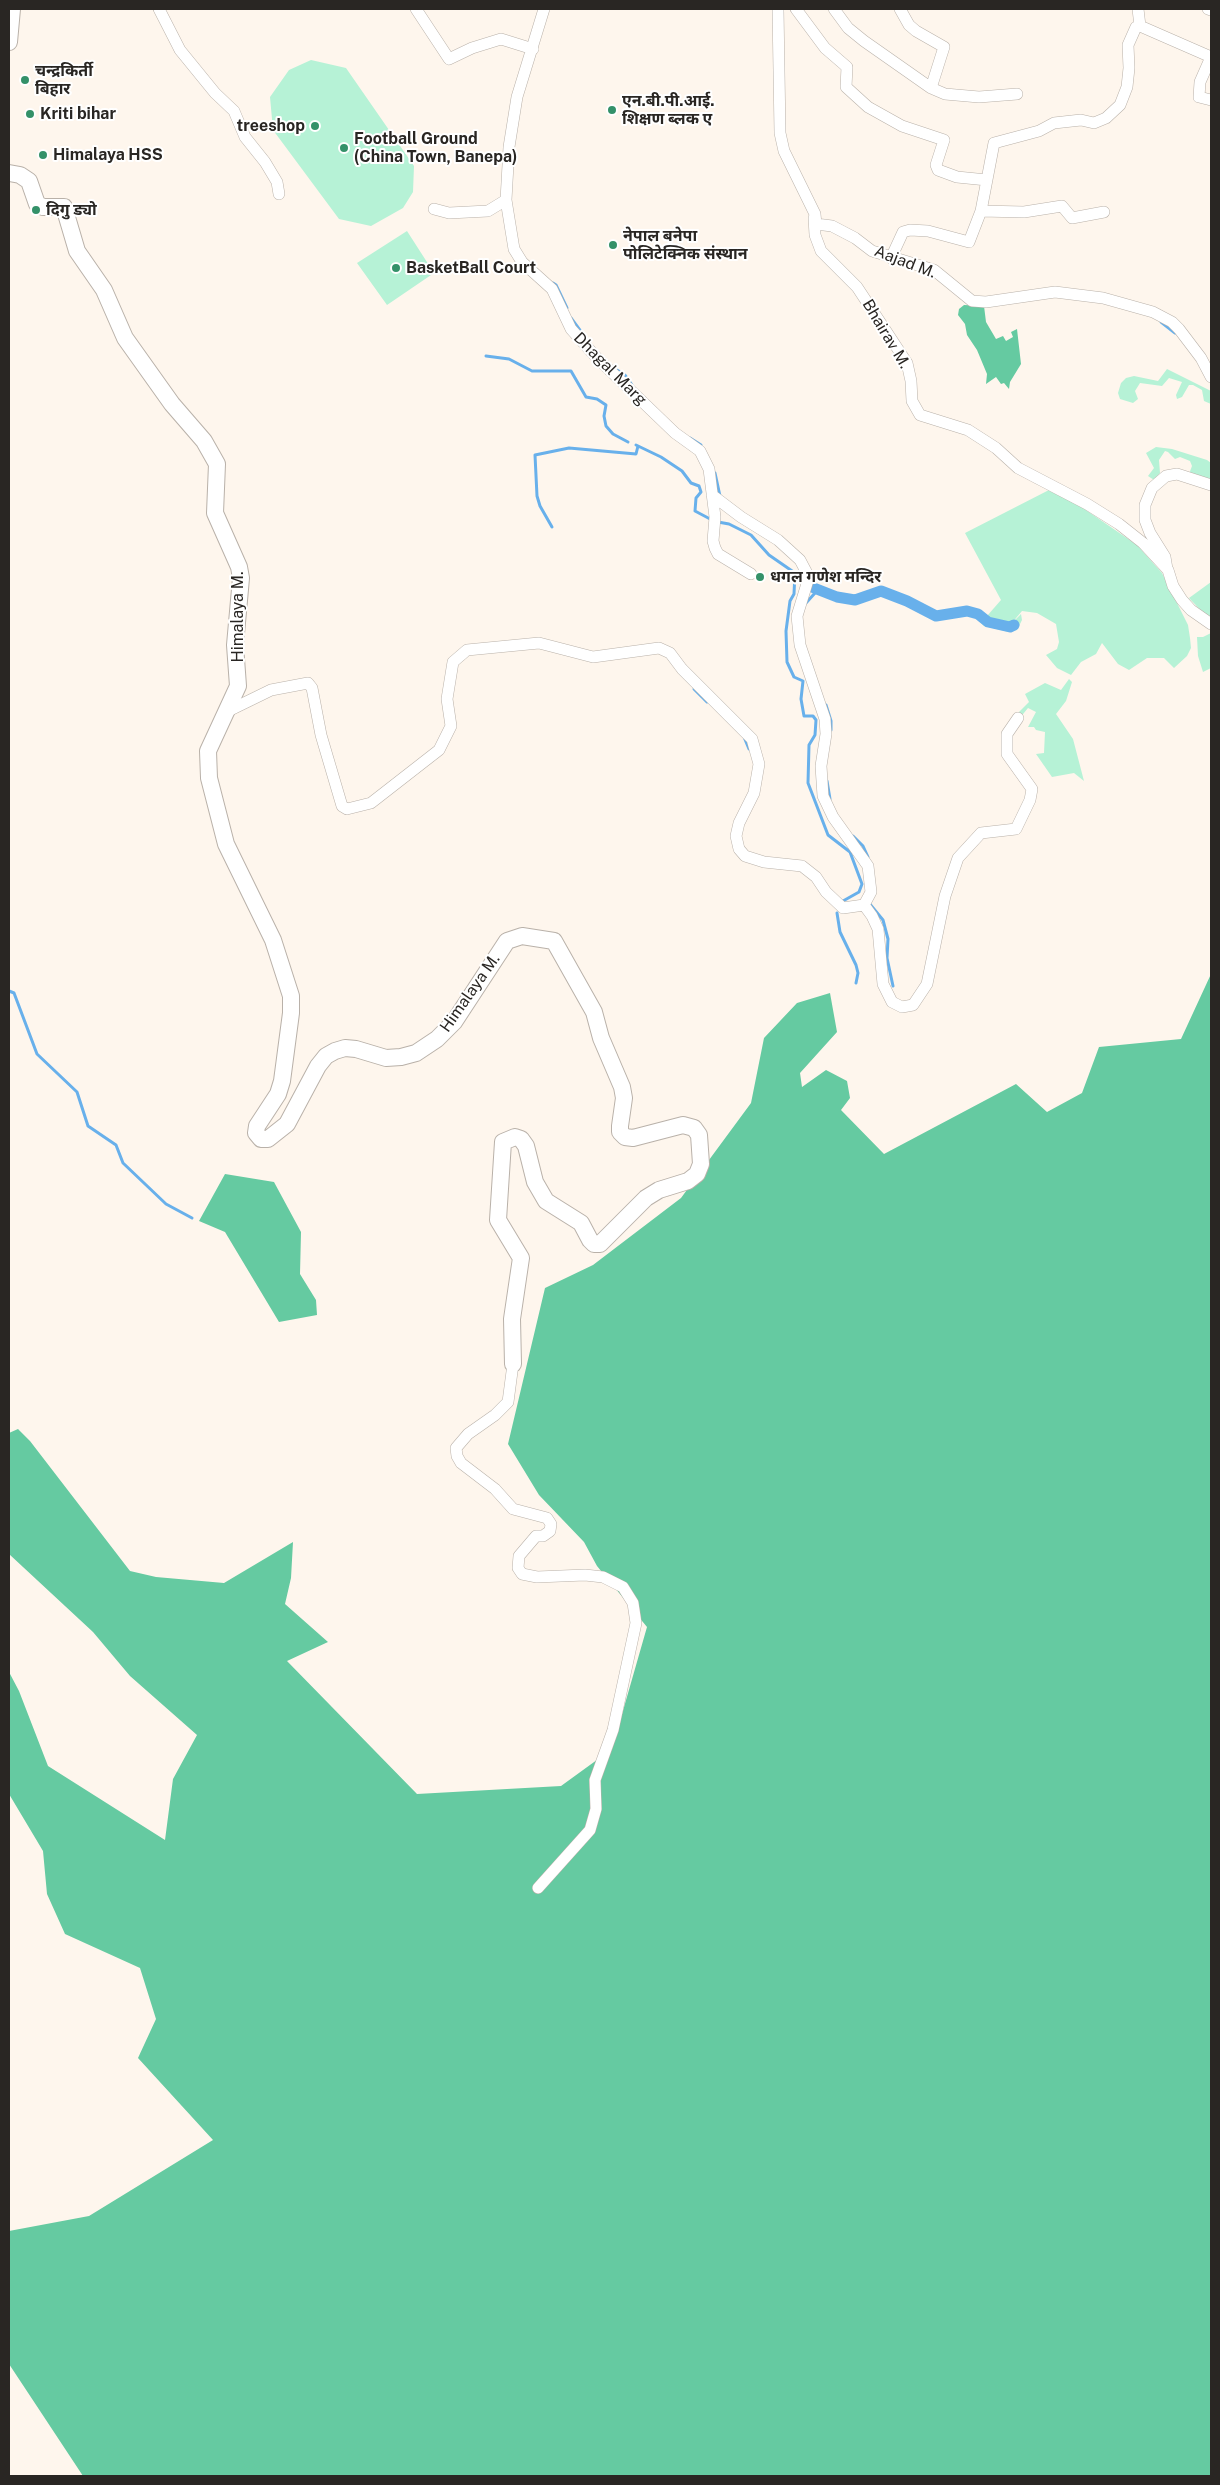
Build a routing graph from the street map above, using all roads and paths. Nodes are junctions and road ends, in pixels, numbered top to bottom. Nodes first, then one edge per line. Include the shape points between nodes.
1 (12, 9) edge
2 (158, 9) edge
3 (416, 9) edge
4 (544, 9) edge
5 (778, 9) edge
6 (796, 9) edge
7 (834, 9) edge
8 (900, 9) edge
9 (1138, 9) edge
10 (1140, 26) junction
11 (9, 42) edge
12 (533, 49) junction
13 (1211, 57) edge
14 (931, 88) junction
15 (1017, 94) dead end
16 (1211, 100) edge
17 (9, 173) edge
18 (988, 180) junction
19 (279, 194) dead end
20 (506, 200) junction
21 (434, 209) dead end
22 (981, 211) junction
23 (1104, 212) dead end
24 (815, 214) junction
25 (891, 258) junction
26 (1211, 376) edge
27 (1211, 485) edge
28 (712, 495) junction
29 (1168, 570) junction
30 (751, 574) dead end
31 (1211, 624) edge
32 (226, 712) junction
33 (1018, 718) dead end
34 (864, 905) junction
35 (513, 1364) joint
36 (538, 1888) dead end

1 - 11 street
2 - 19 street via 180,50 234,111 245,137 277,182
3 - 12 street via 449,59 501,39
4 - 12 street, Dhagal Marg
5 - 24 street, Aajad M. via 780,133 784,151
6 - 18 street via 825,48 847,67 846,87 868,106 902,126 944,140 936,165 938,170 957,177
7 - 14 street via 848,28
8 - 14 street via 916,31 944,47
9 - 10 street
10 - 13 street
10 - 18 street via 1136,27 1128,45 1127,87 1120,105 1106,118 1094,123 1081,120 1054,123 1039,131 994,144
12 - 20 street, Dhagal Marg via 517,97 509,147
13 - 16 street via 1200,82 1200,97
14 - 15 street via 945,94 979,97
17 - 32 street, Himalaya M. via 29,180 37,204 64,207 76,251 104,290 125,338 172,404 204,441 217,464 215,513 241,578 235,645 238,686
18 - 22 street
20 - 21 street via 488,211 449,213
20 - 28 street, Dhagal Marg via 514,249 522,262 552,289 571,330 597,358 675,433 700,451 709,469
22 - 23 street via 1024,212 1062,206 1072,218
22 - 25 street via 969,242 928,231 910,230 902,232
24 - 25 street, Aajad M. via 816,224 832,226 872,251
24 - 29 street, Bhairav M. via 815,235 821,250 856,287 907,363 912,401 920,415 955,424 996,448 1018,468 1088,504 1120,524
25 - 26 street, Aajad M. via 934,270 972,301 986,302 1055,292 1103,298 1153,312 1179,329
27 - 29 street via 1177,474 1166,476 1152,488 1145,506 1145,520 1165,557
28 - 30 street, Dhagal Marg via 715,517 713,540 718,554
28 - 34 street via 778,540 800,560 809,577 797,616 800,645 825,719 821,766 823,796 833,817 868,866 871,892
29 - 31 street via 1182,600
32 - 34 street via 271,690 308,683 312,688 321,735 342,806 347,810 371,803 439,750 451,726 447,699 453,662 467,650 539,643 593,657 659,648 670,653 752,740 759,764 754,792 739,823 736,836 739,849 745,856 764,862 802,866 844,908
32 - 35 street, Himalaya M. via 208,752 210,787 226,844 273,940 291,996 292,1012 282,1081 278,1094 257,1126 256,1134 261,1139 275,1135 287,1124 326,1056 345,1048 386,1058 401,1057 437,1039 454,1022 507,941 522,936 554,941 594,1012 600,1038 622,1087 620,1132 633,1138 687,1126 694,1128 699,1136 701,1164 697,1174 646,1198 600,1244 594,1244 581,1223 554,1207 539,1192 522,1139 514,1137 503,1142 498,1220 521,1258 512,1319
33 - 34 street via 1007,734 1007,754 1032,789 1030,800 1016,829 981,833 958,858 945,896 927,984 913,1005 902,1007 892,1002 883,984 878,930
35 - 36 street via 508,1402 468,1434 456,1448 457,1456 514,1509 547,1518 551,1524 550,1531 536,1536 519,1556 518,1568 522,1574 603,1577 623,1587 633,1603 636,1623 613,1730 595,1780 596,1810 590,1830

